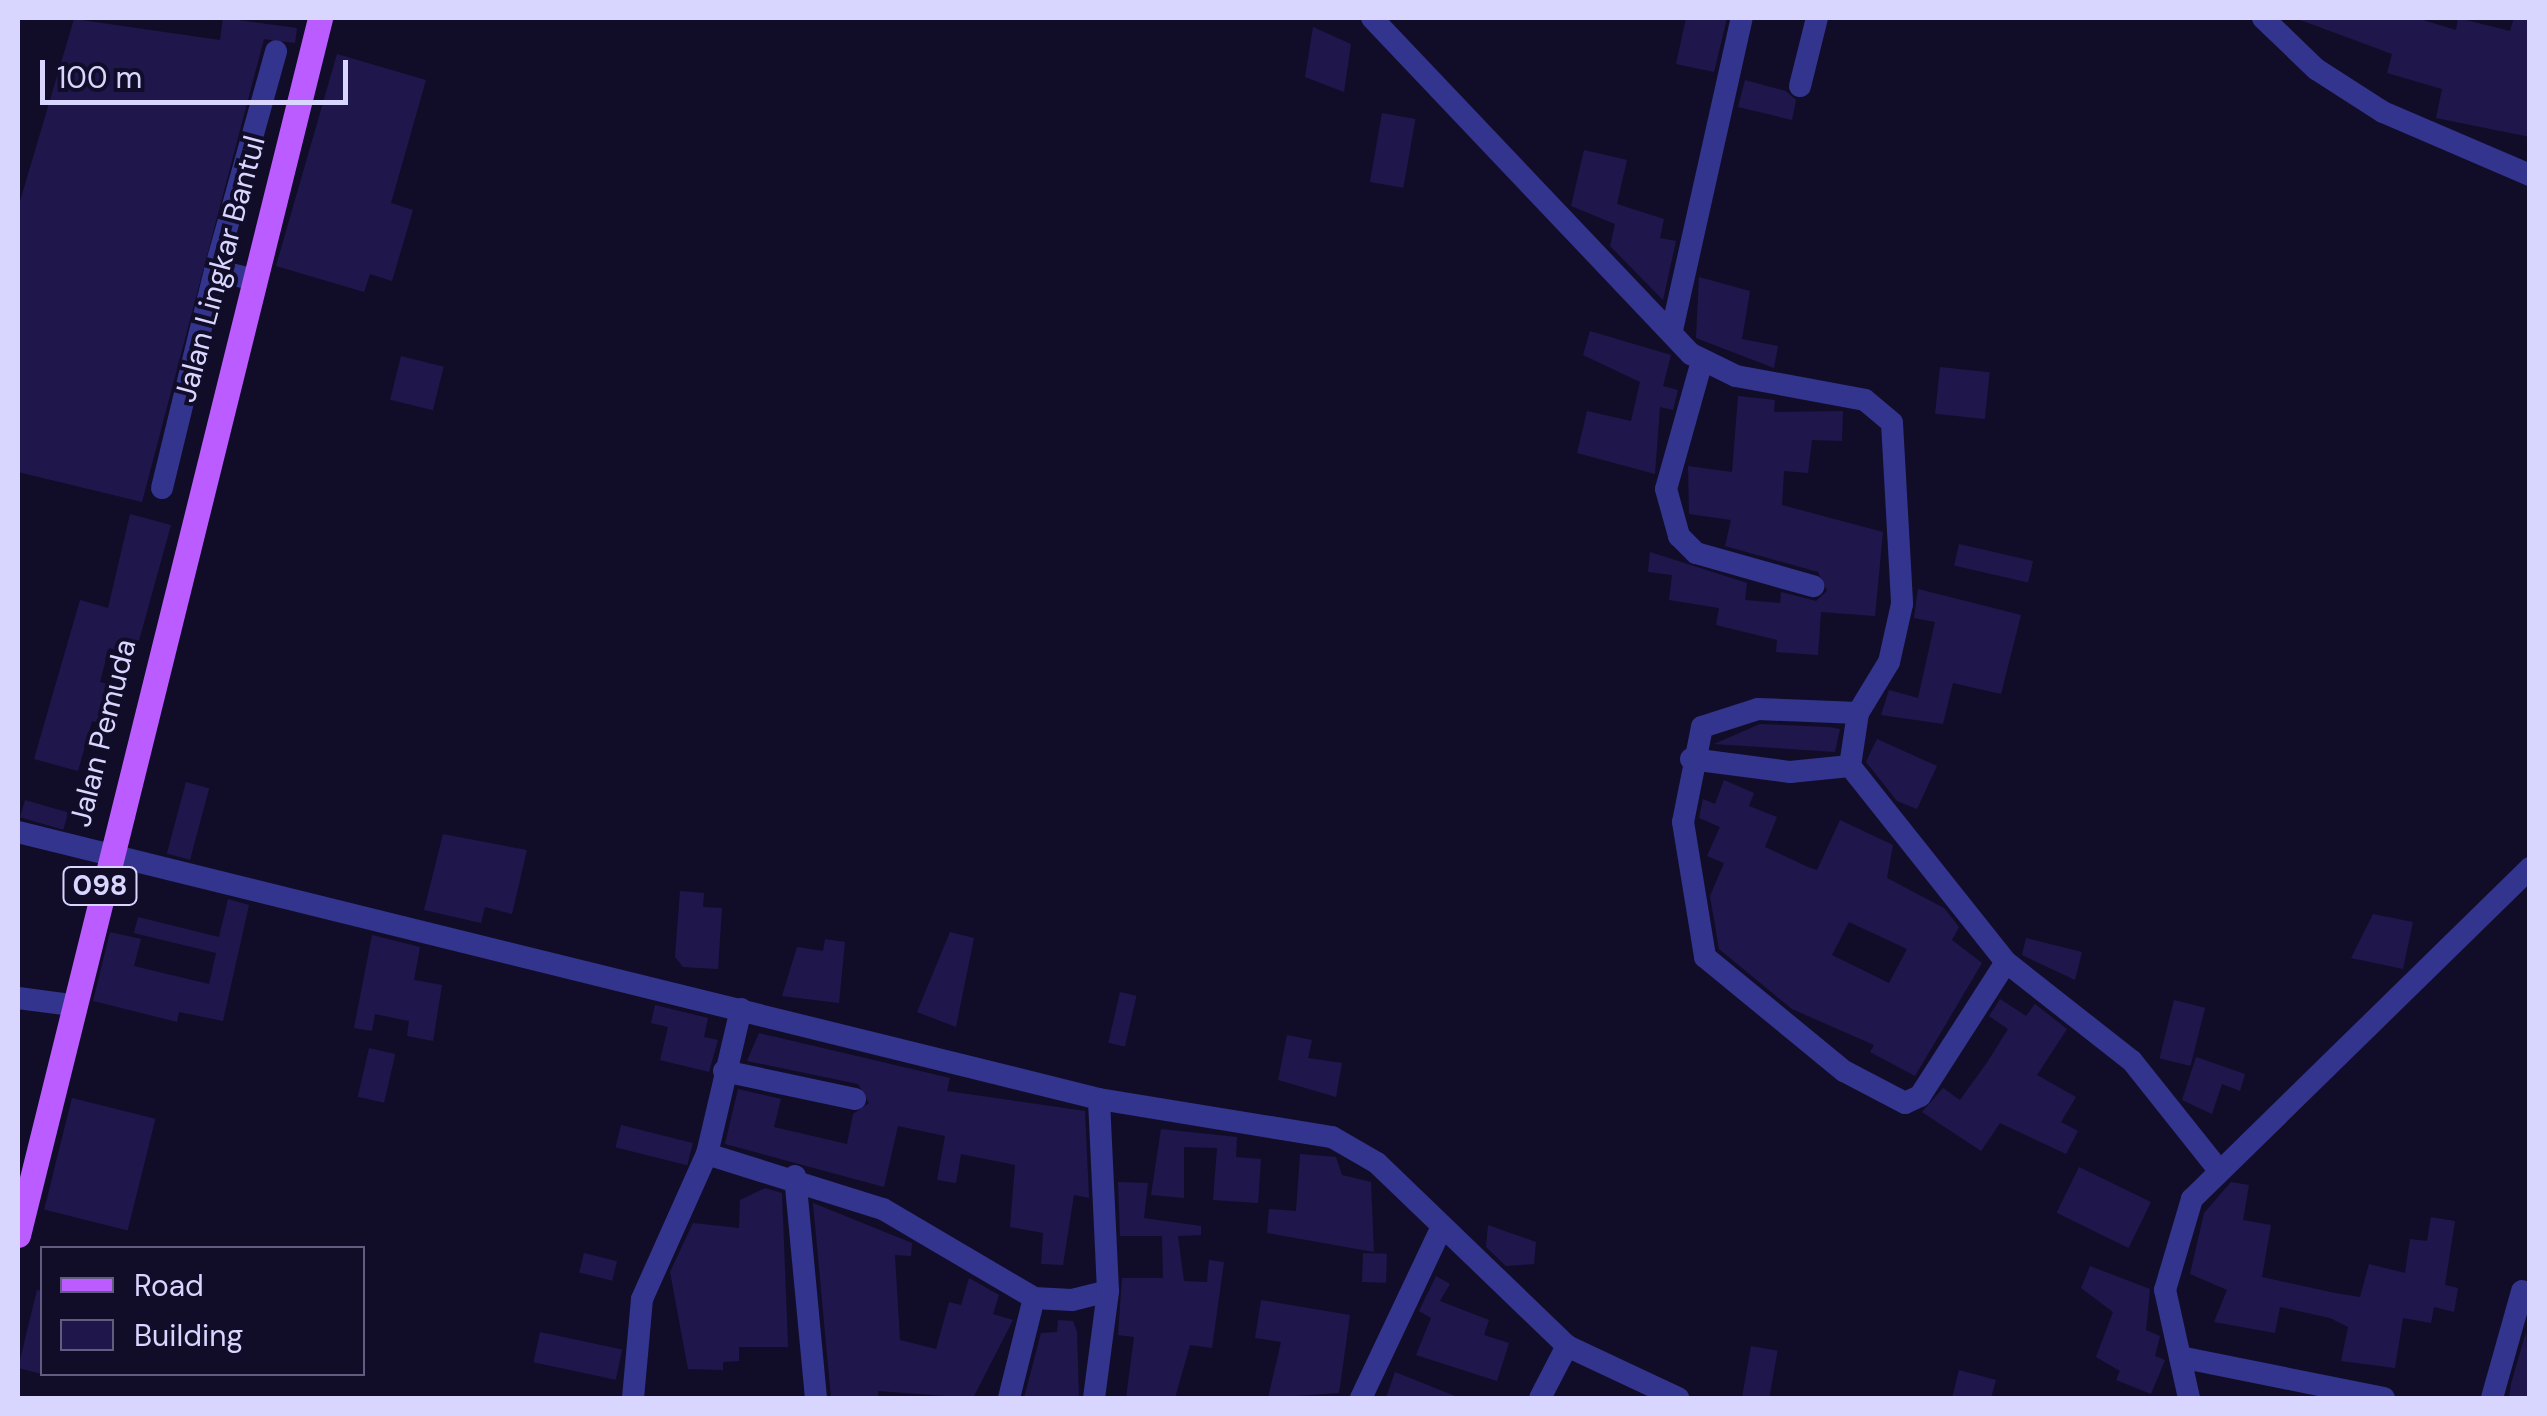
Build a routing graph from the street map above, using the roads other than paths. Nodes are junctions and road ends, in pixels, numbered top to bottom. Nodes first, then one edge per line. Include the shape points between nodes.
1 (320, 18) edge
2 (1372, 18) edge
3 (1742, 18) edge
4 (1817, 18) edge
5 (2263, 18) edge
6 (276, 52) dead end
7 (1800, 86) dead end
8 (2530, 175) edge
9 (216, 270) junction
10 (251, 279) junction
11 (1672, 330) junction
12 (1702, 360) junction
13 (162, 488) dead end
14 (184, 538) joint
15 (1814, 586) dead end
16 (1858, 713) junction
17 (1691, 759) junction
18 (1850, 766) junction
19 (18, 832) edge
20 (107, 854) junction
21 (2530, 868) edge
22 (2006, 962) junction
23 (18, 998) edge
24 (71, 1005) junction
25 (741, 1009) junction
26 (724, 1071) junction
27 (855, 1099) dead end
28 (1099, 1099) junction
29 (707, 1154) junction
30 (2217, 1168) junction
31 (796, 1176) junction
32 (1441, 1229) junction
33 (18, 1236) edge
34 (1108, 1291) junction
35 (2522, 1291) dead end
36 (1034, 1298) junction
37 (1567, 1346) junction
38 (2180, 1357) junction
39 (633, 1398) edge
40 (816, 1398) edge
41 (1009, 1398) edge
42 (1094, 1398) edge
43 (1361, 1398) edge
44 (1540, 1398) edge
45 (1678, 1398) edge
46 (2189, 1398) edge
47 (2384, 1398) edge
48 (2492, 1398) edge

1 - 10 main road, Jalan Lingkar Bantul / 098
2 - 11 street
3 - 11 street
4 - 7 street
5 - 8 street via 2316,69 2383,112
6 - 9 street
9 - 10 street
9 - 13 street
10 - 14 main road, Jalan Lingkar Bantul / 098
11 - 12 street
12 - 15 street via 1668,513 1696,553
12 - 16 street via 1736,376 1864,400 1892,423 1902,604 1888,662
14 - 20 main road, Jalan Pemuda / 098
16 - 17 street via 1758,709 1713,717
16 - 18 street
17 - 18 street via 1790,772
17 - 22 street via 1684,848 1705,957 1869,1089 1896,1102 1918,1099
18 - 22 street
19 - 20 street
20 - 24 main road, Jalan Pemuda / 098
20 - 25 street
21 - 30 street
22 - 30 street via 2132,1061
23 - 24 street
24 - 33 main road, Jalan Pemuda / 098
25 - 26 street
25 - 28 street
26 - 27 street
26 - 29 street
28 - 32 street via 1332,1137 1377,1163
28 - 34 street
29 - 31 street
29 - 39 street via 642,1299
30 - 38 street via 2192,1199 2169,1258 2166,1290
31 - 36 street via 926,1230
31 - 40 street
32 - 37 street
32 - 43 street
34 - 36 street
34 - 42 street
35 - 48 street
36 - 41 street
37 - 44 street
37 - 45 street
38 - 46 street
38 - 47 street

